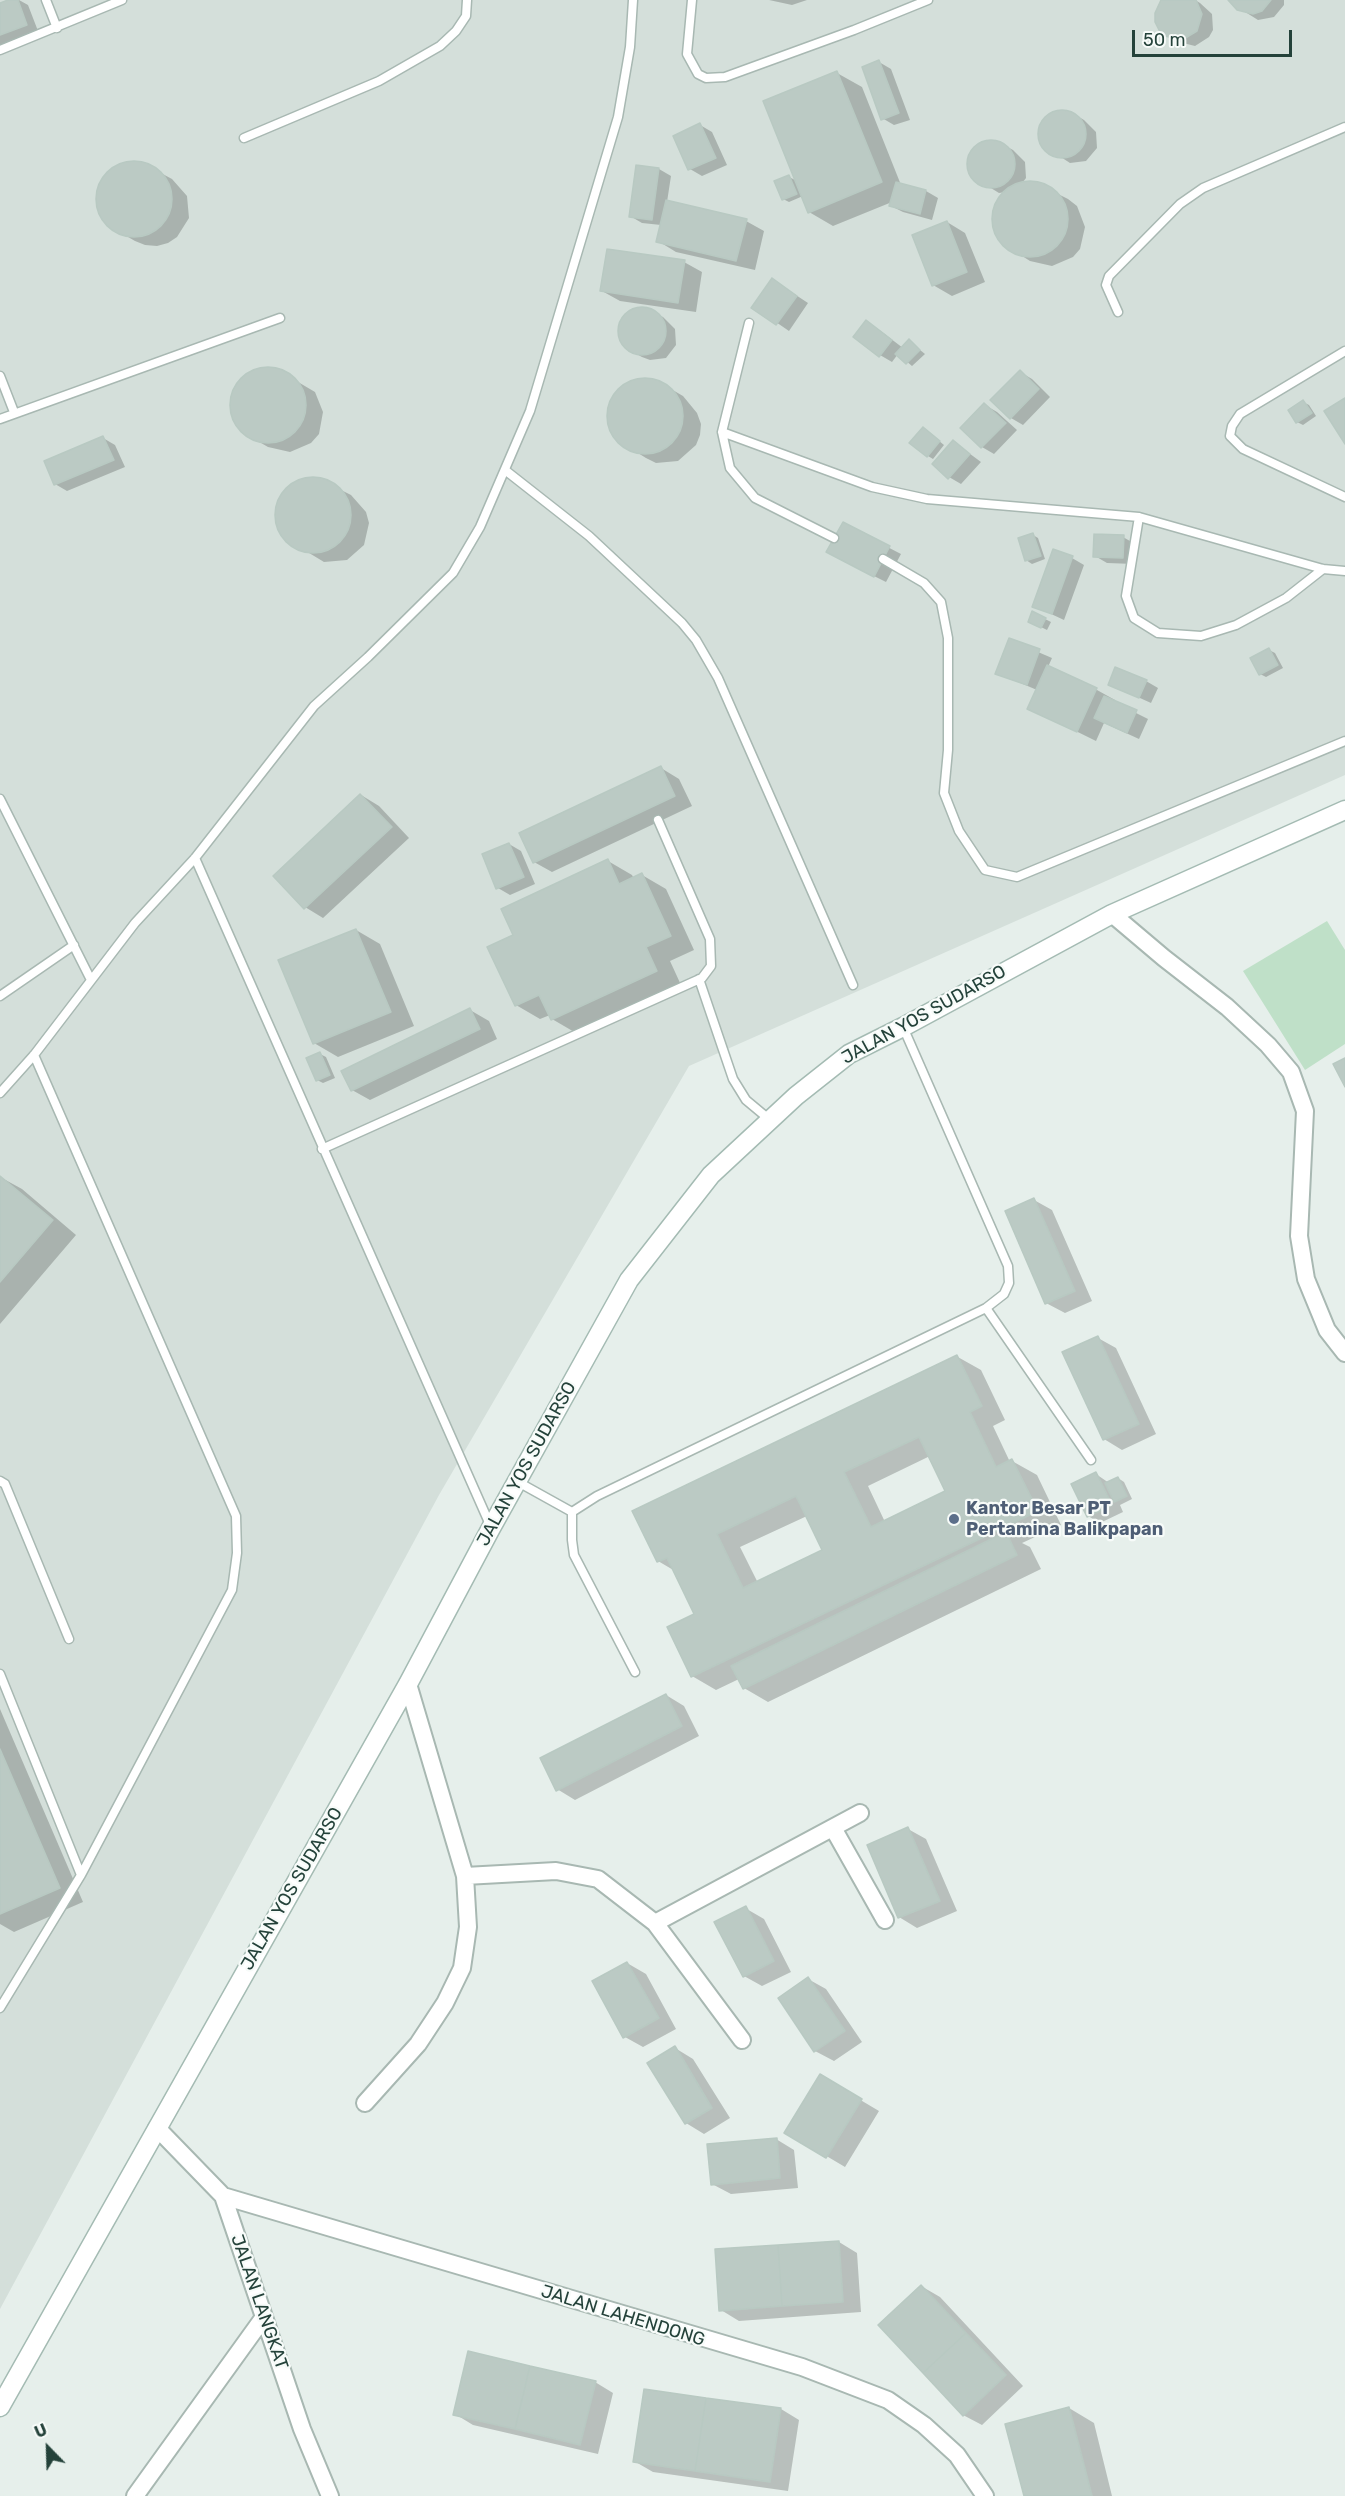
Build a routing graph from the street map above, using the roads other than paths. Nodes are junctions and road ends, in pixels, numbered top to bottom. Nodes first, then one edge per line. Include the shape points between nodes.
1 (46, 0) edge
2 (122, 0) edge
3 (467, 0) edge
4 (633, 0) edge
5 (692, 0) edge
6 (928, 0) edge
7 (57, 28) junction
8 (0, 50) edge
9 (1345, 127) edge
10 (244, 138) dead end
11 (1118, 312) dead end
12 (280, 318) dead end
13 (749, 323) dead end
14 (1345, 351) edge
15 (0, 376) edge
16 (14, 412) junction
17 (0, 418) edge
18 (722, 432) junction
19 (505, 470) junction
20 (1345, 497) edge
21 (1139, 517) junction
22 (834, 538) dead end
23 (883, 560) dead end
24 (1323, 569) junction
25 (1345, 571) edge
26 (1345, 741) edge
27 (0, 799) edge
28 (1345, 810) edge
29 (658, 820) dead end
30 (195, 858) junction
31 (1112, 914) junction
32 (74, 945) junction
33 (699, 979) junction
34 (91, 980) junction
35 (853, 985) dead end
36 (0, 996) edge
37 (903, 1027) junction
38 (34, 1055) junction
39 (0, 1093) edge
40 (770, 1120) junction
41 (322, 1149) junction
42 (986, 1308) junction
43 (1345, 1353) edge
44 (1091, 1460) dead end
45 (0, 1481) edge
46 (518, 1482) junction
47 (572, 1512) junction
48 (491, 1528) junction
49 (69, 1639) dead end
50 (635, 1672) dead end
51 (0, 1674) edge
52 (408, 1684) junction
53 (860, 1813) dead end
54 (833, 1828) junction
55 (81, 1875) junction
56 (465, 1876) junction
57 (885, 1920) dead end
58 (655, 1923) junction
59 (0, 2008) edge
60 (742, 2040) dead end
61 (365, 2103) dead end
62 (157, 2127) junction
63 (223, 2196) junction
64 (264, 2317) junction
65 (0, 2407) edge
66 (135, 2496) edge
67 (330, 2496) edge
68 (985, 2496) edge

1 - 7 lane
2 - 7 lane
3 - 10 lane via 466,16 440,46 379,81
4 - 19 lane via 630,47 618,117 530,411
5 - 6 lane via 687,54 698,74 706,78 725,77
7 - 8 lane
9 - 11 lane via 1203,188 1180,204 1109,276 1106,285
12 - 16 lane
13 - 18 lane
14 - 20 lane via 1240,414 1230,436 1243,449
15 - 16 lane
16 - 17 lane
18 - 21 lane via 872,487 916,496
18 - 22 lane via 730,468 755,498
19 - 30 lane via 480,527 453,573 314,706
19 - 35 lane via 589,536 696,640 718,678
21 - 24 lane
21 - 24 lane via 1126,596 1134,618 1158,633 1201,636 1236,626 1286,598
23 - 26 lane via 924,583 941,602 948,638 944,793 959,831 985,870 1017,877
24 - 25 lane
27 - 32 lane
28 - 31 main road, JALAN YOS SUDARSO
29 - 33 lane via 710,939 711,966
30 - 34 lane via 135,923
30 - 41 lane
31 - 37 main road, JALAN YOS SUDARSO
31 - 43 street via 1227,1007 1291,1072 1305,1111 1299,1236 1306,1279 1327,1330
32 - 34 lane
32 - 36 lane
33 - 40 lane via 733,1079 746,1100
33 - 41 lane
34 - 38 lane
37 - 40 main road, JALAN YOS SUDARSO via 849,1054
37 - 42 lane via 1008,1266 1009,1283 1004,1294
38 - 39 lane
38 - 55 lane via 236,1516 232,1590
40 - 46 main road, JALAN YOS SUDARSO via 711,1175 629,1281
41 - 48 lane
42 - 44 lane
42 - 47 lane via 597,1496
45 - 49 lane via 5,1484
46 - 47 lane
46 - 48 main road, JALAN YOS SUDARSO
47 - 50 lane via 574,1555
48 - 52 main road, JALAN YOS SUDARSO
51 - 55 lane
52 - 56 street
52 - 62 main road, JALAN YOS SUDARSO
53 - 54 street
54 - 57 street
54 - 58 street
55 - 59 lane
56 - 58 street via 556,1870 598,1879
56 - 61 street via 468,1927 462,1968 418,2044
58 - 60 street
62 - 63 street, JALAN LANGKAT
62 - 65 main road, JALAN YOS SUDARSO
63 - 64 street, JALAN LANGKAT
63 - 68 street, JALAN LAHENDONG via 802,2367 859,2388 888,2400 924,2425 957,2455
64 - 66 street
64 - 67 street, JALAN LANGKAT via 302,2429

